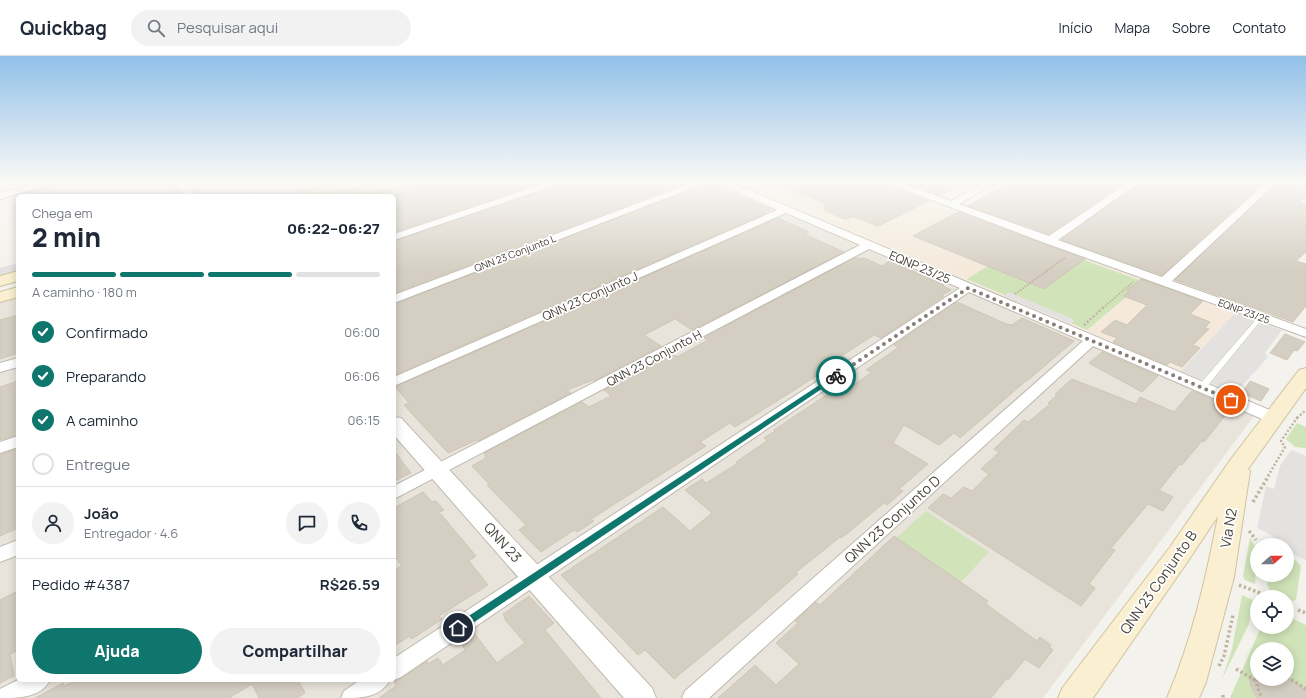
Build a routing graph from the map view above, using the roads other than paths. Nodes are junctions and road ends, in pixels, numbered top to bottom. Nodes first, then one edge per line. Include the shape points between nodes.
1 (470, 212) edge
2 (625, 212) edge
3 (781, 212) edge
4 (790, 212) edge
5 (970, 212) edge
6 (1092, 212) edge
7 (1240, 212) edge
8 (396, 236) edge
9 (1049, 241) junction
10 (870, 245) junction
11 (16, 277) edge
12 (0, 281) edge
13 (16, 281) edge
14 (1164, 282) junction
15 (0, 285) edge
16 (968, 288) junction
17 (16, 293) edge
18 (0, 297) edge
19 (396, 298) edge
20 (1261, 317) junction
21 (1306, 333) edge
22 (1092, 340) junction
23 (16, 363) edge
24 (0, 368) edge
25 (1306, 374) edge
26 (396, 381) edge
27 (1202, 387) junction
28 (1283, 416) junction
29 (396, 425) edge
30 (16, 442) edge
31 (0, 448) edge
32 (1239, 465) junction
33 (438, 470) junction
34 (396, 492) edge
35 (16, 548) edge
36 (0, 555) edge
37 (535, 578) junction
38 (396, 669) edge
39 (35, 682) edge
40 (376, 682) edge
41 (5, 698) edge
42 (352, 698) edge
43 (642, 698) edge
44 (693, 698) edge
45 (1074, 698) edge
46 (1183, 698) edge

1 - 8 street
2 - 19 street, QNN 23 Conjunto L
3 - 26 street, QNN 23 Conjunto J
4 - 10 street, EQNP 23/25
5 - 9 street, EQNP 23/25
6 - 9 street
7 - 14 street
9 - 14 street, EQNP 23/25 via 1137,278
10 - 16 street, EQNP 23/25
10 - 33 street, QNN 23 Conjunto H
11 - 12 main road
13 - 15 main road
14 - 20 street, EQNP 23/25
16 - 22 street, EQNP 23/25
16 - 37 street
17 - 18 main road
20 - 21 street, EQNP 23/25
20 - 27 lane
22 - 27 street, EQNP 23/25
22 - 44 street, QNN 23 Conjunto D
23 - 24 street
25 - 28 main road, Via N2
27 - 28 street, EQNP 23/25
28 - 32 main road, Via N2
29 - 33 street, QNN 23
30 - 31 street
32 - 45 main road, QNN 23 Conjunto B via 1179,554
32 - 46 main road, Via N2 via 1220,577 1191,682
33 - 34 street, QNN 23 Conjunto H
33 - 37 street, QNN 23
35 - 36 street
37 - 38 street
37 - 43 street, QNN 23
39 - 41 street
40 - 42 street

